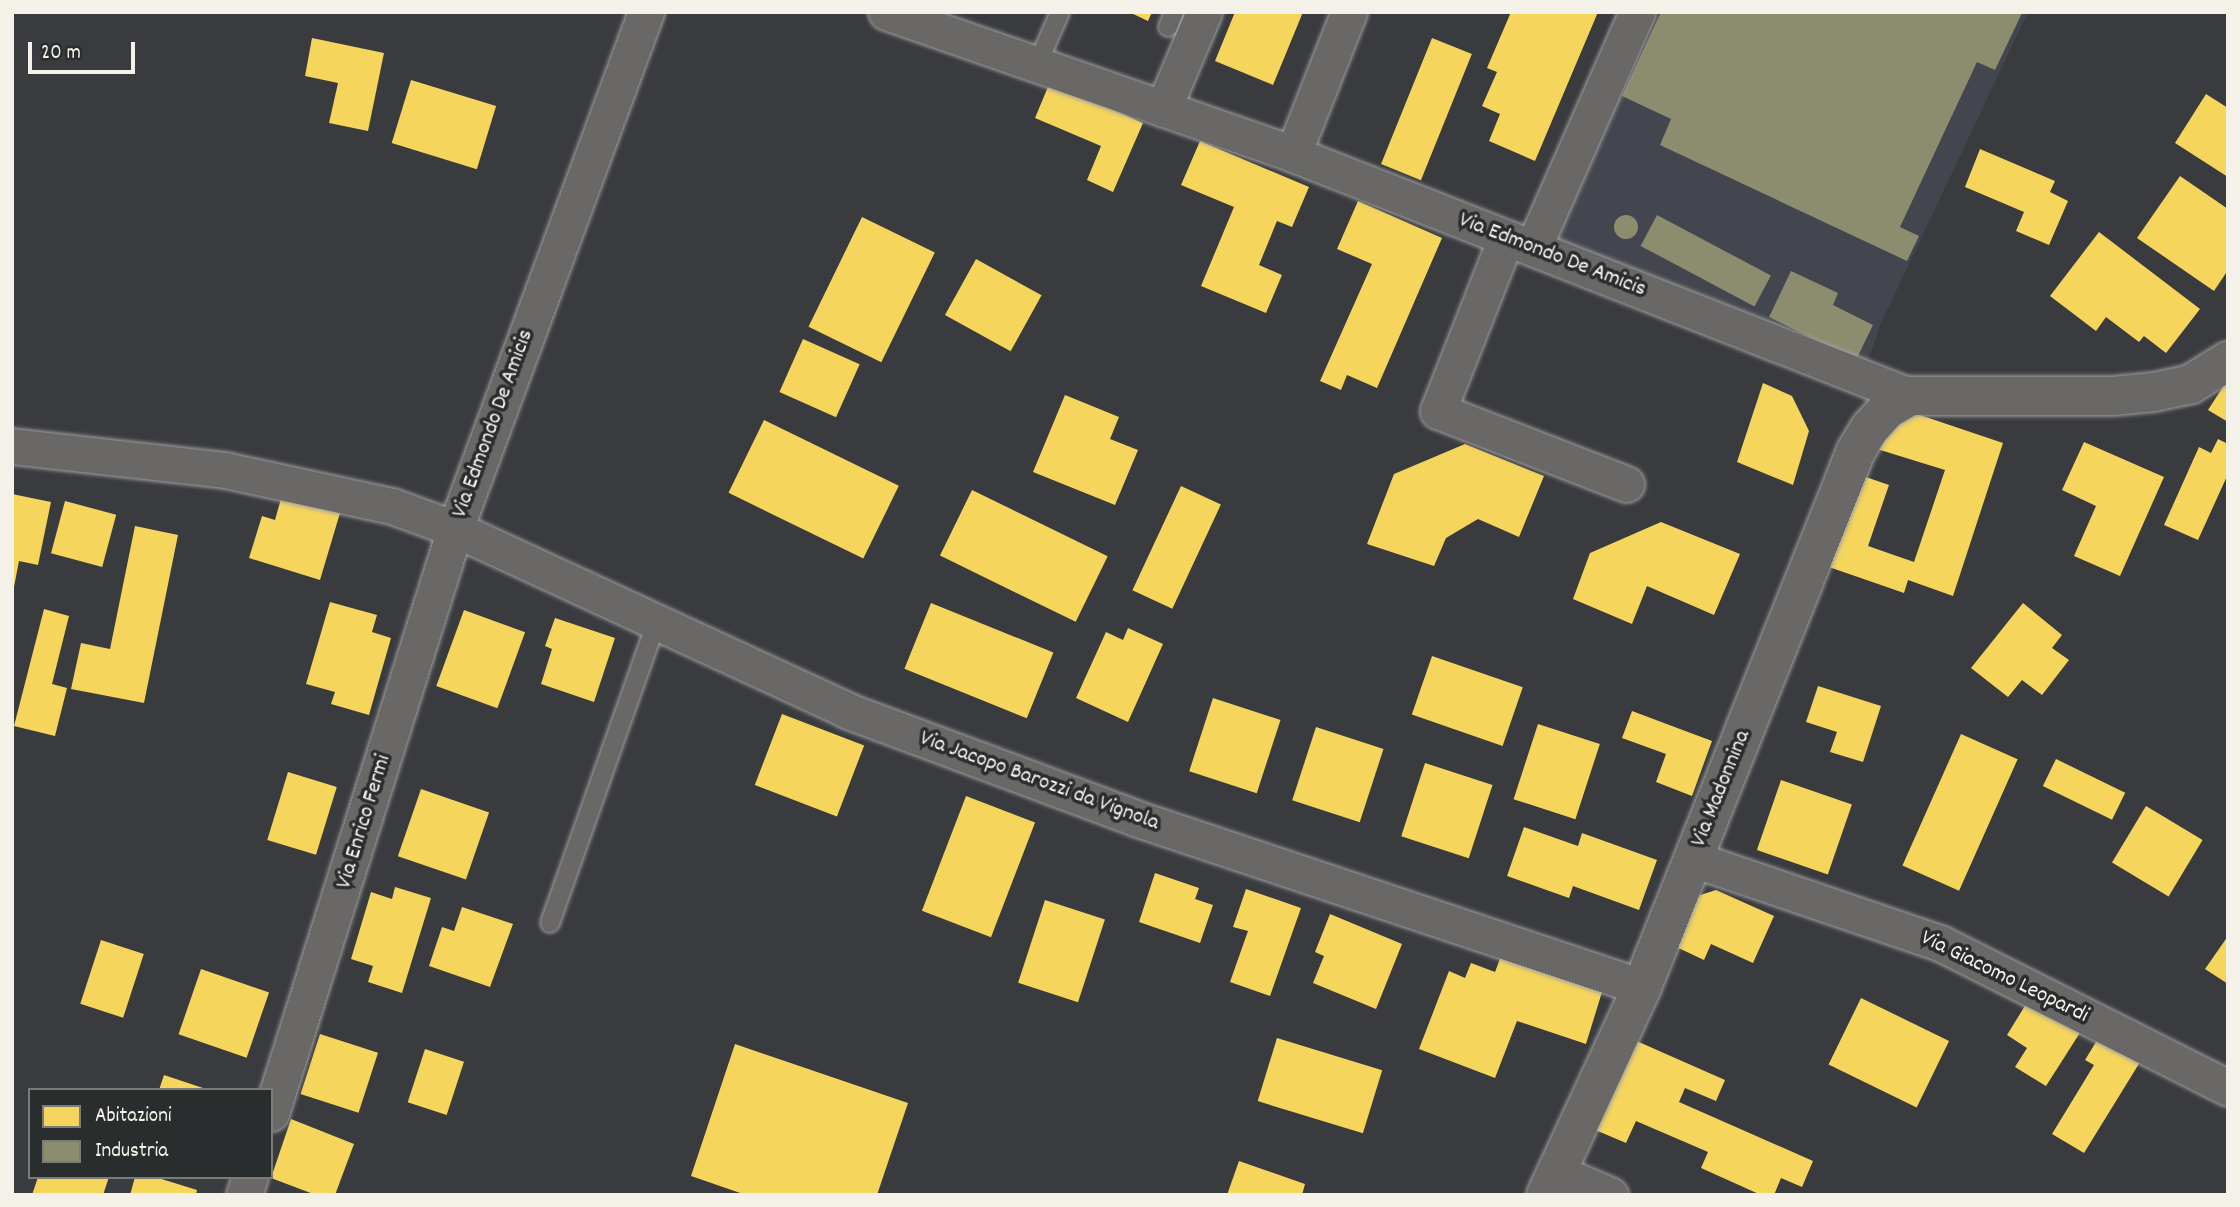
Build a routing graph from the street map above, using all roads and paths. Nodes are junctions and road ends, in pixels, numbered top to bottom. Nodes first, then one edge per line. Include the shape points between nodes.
1 (646, 12) edge
2 (887, 12) edge
3 (1060, 12) edge
4 (1204, 12) edge
5 (1349, 12) edge
6 (1637, 12) edge
7 (1037, 65) junction
8 (1163, 109) junction
9 (1293, 155) junction
10 (1519, 243) junction
11 (2228, 361) edge
12 (1910, 396) junction
13 (12, 446) edge
14 (1626, 484) dead end
15 (455, 529) junction
16 (656, 623) junction
17 (1693, 859) junction
18 (550, 923) dead end
19 (1642, 987) junction
20 (2228, 1088) edge
21 (273, 1107) edge
22 (1551, 1183) edge
23 (1610, 1195) edge

1 - 15 street, Via Edmondo De Amicis
2 - 7 street, Via Edmondo De Amicis
3 - 7 lane
4 - 8 street
5 - 9 street
6 - 10 street
7 - 8 street, Via Edmondo De Amicis
8 - 9 street, Via Edmondo De Amicis
9 - 10 street, Via Edmondo De Amicis
10 - 12 street, Via Edmondo De Amicis
10 - 14 street via 1438,411
11 - 12 street, Via Edmondo De Amicis via 2191,384 2113,397
12 - 17 street, Via Madonnina via 1886,410 1856,451
13 - 15 street, Via Edmondo De Amicis via 225,470 392,506
15 - 16 street, Via Jacopo Barozzi da Vignola
15 - 21 street, Via Enrico Fermi
16 - 18 lane
16 - 19 street, Via Jacopo Barozzi da Vignola via 848,711 1135,818
17 - 19 street, Via Madonnina
17 - 20 street, Via Giacomo Leopardi via 1940,943
19 - 22 street, Via Madonnina
22 - 23 street

